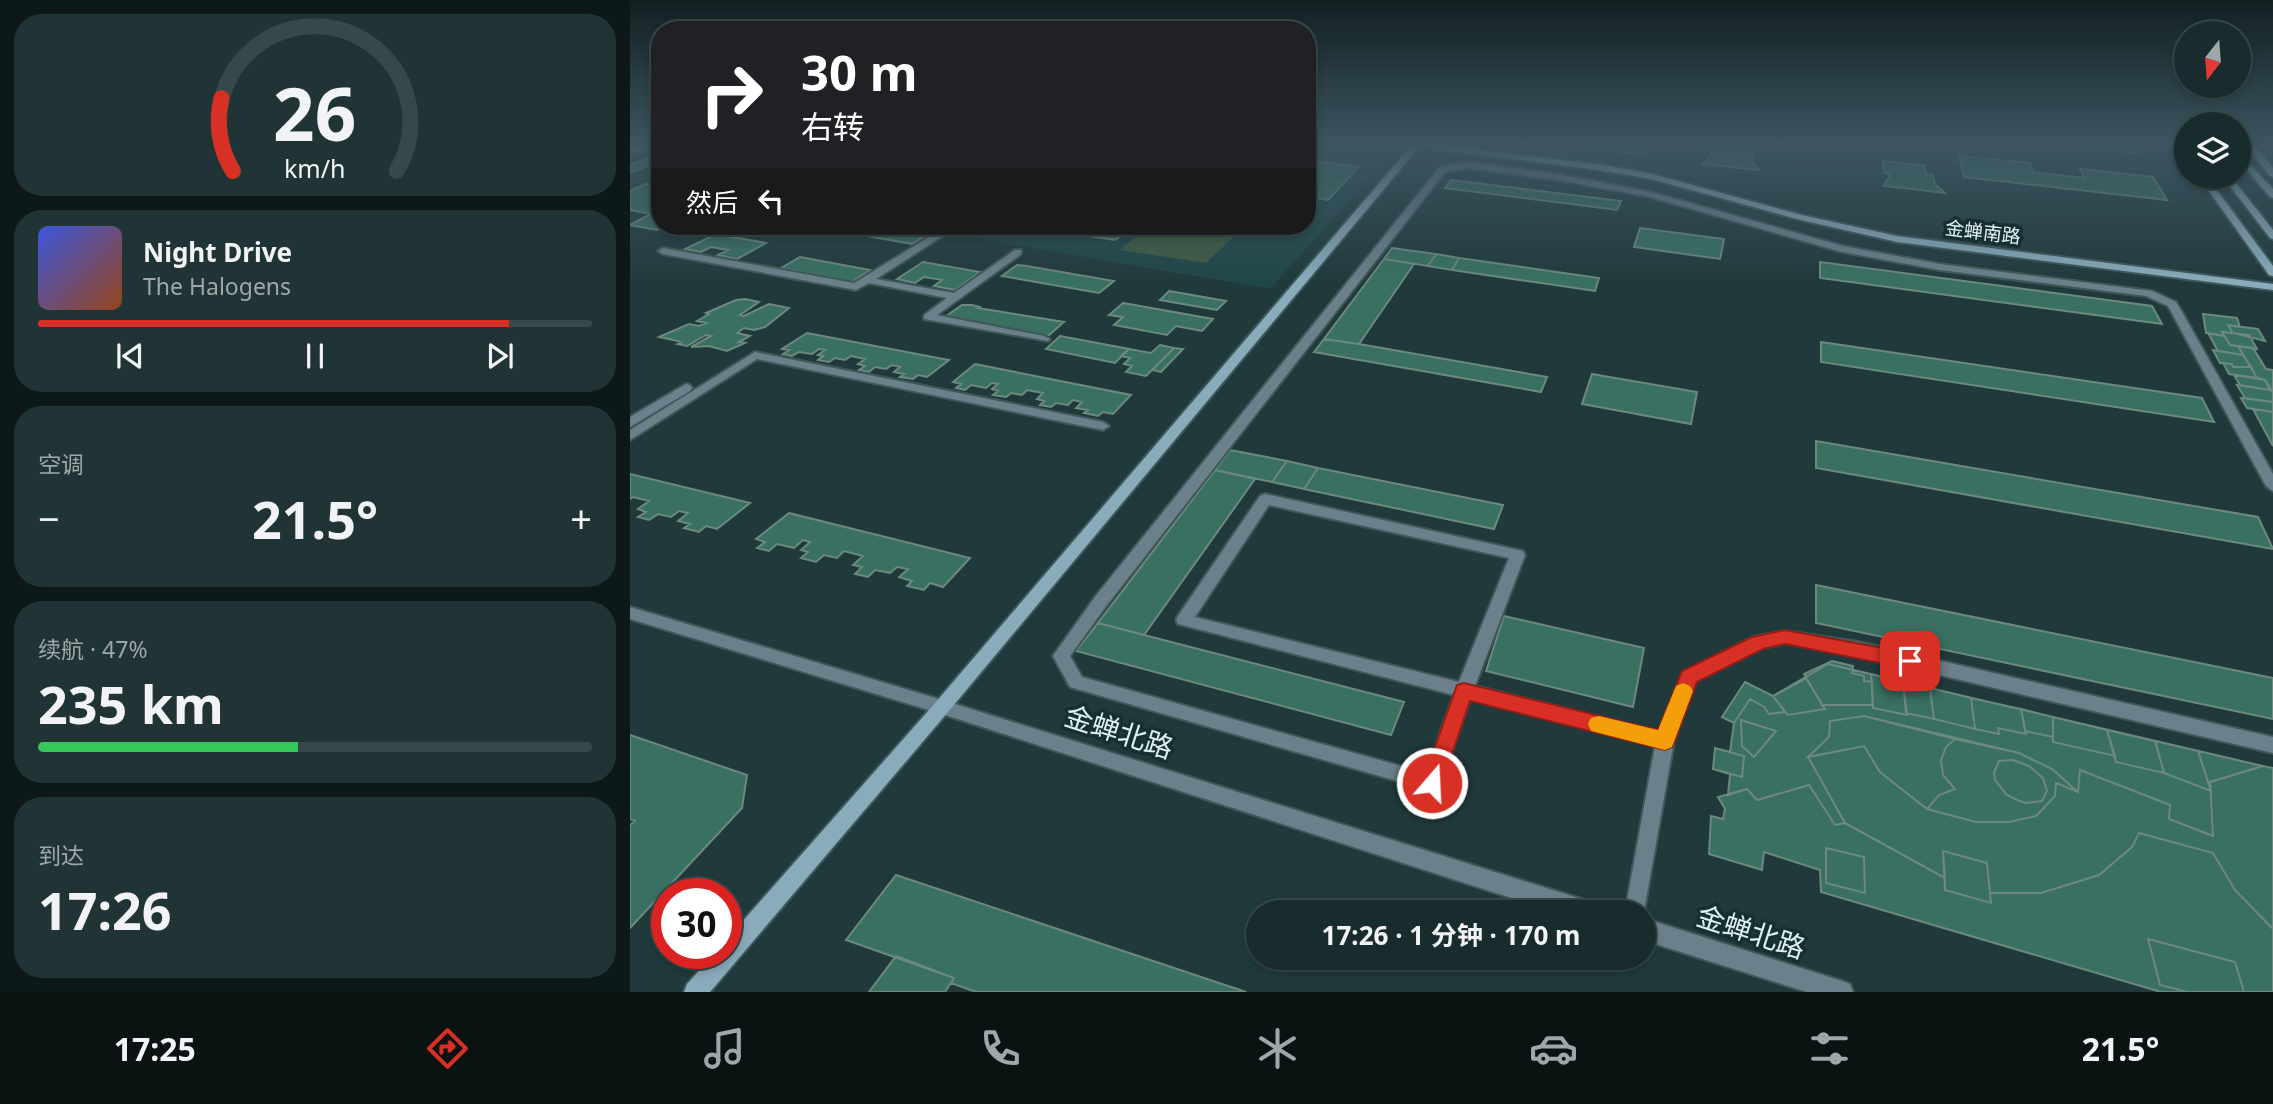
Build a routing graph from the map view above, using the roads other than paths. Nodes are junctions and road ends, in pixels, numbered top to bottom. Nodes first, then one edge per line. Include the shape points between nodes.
1 (1379, 189) edge
2 (1427, 189) edge
3 (1622, 189) edge
4 (1697, 189) edge
5 (2212, 189) edge
6 (2237, 189) edge
7 (939, 235) edge
8 (2273, 236) edge
9 (663, 251) dead end
10 (1018, 252) dead end
11 (2273, 274) edge
12 (867, 280) junction
13 (2273, 287) edge
14 (956, 297) junction
15 (1044, 339) dead end
16 (723, 365) dead end
17 (630, 423) edge
18 (1103, 426) dead end
19 (630, 436) edge
20 (2273, 486) edge
21 (630, 613) edge
22 (1464, 691) junction
23 (942, 707) junction
24 (1665, 741) junction
25 (2273, 745) edge
26 (1550, 900) edge
27 (1637, 900) edge
28 (1656, 933) edge
29 (695, 992) edge
30 (1842, 992) edge

1 - 23 street
2 - 22 street via 1062,656 1076,682 1432,783
3 - 20 street via 1842,249 2161,298 2177,312
4 - 13 street, 金蝉南路 via 1897,239
5 - 11 street
6 - 8 street
7 - 12 street
9 - 12 street via 856,287
10 - 14 street
12 - 14 street
14 - 15 street via 928,317
16 - 17 street
18 - 19 street via 755,355
21 - 23 street, 金蝉北路
22 - 22 street via 1518,555 1265,499 1184,620
22 - 24 street
23 - 26 street, 金蝉北路
23 - 29 street
24 - 25 street via 1689,677 1759,642 1785,637 1858,649
24 - 27 street
28 - 30 street, 金蝉北路

